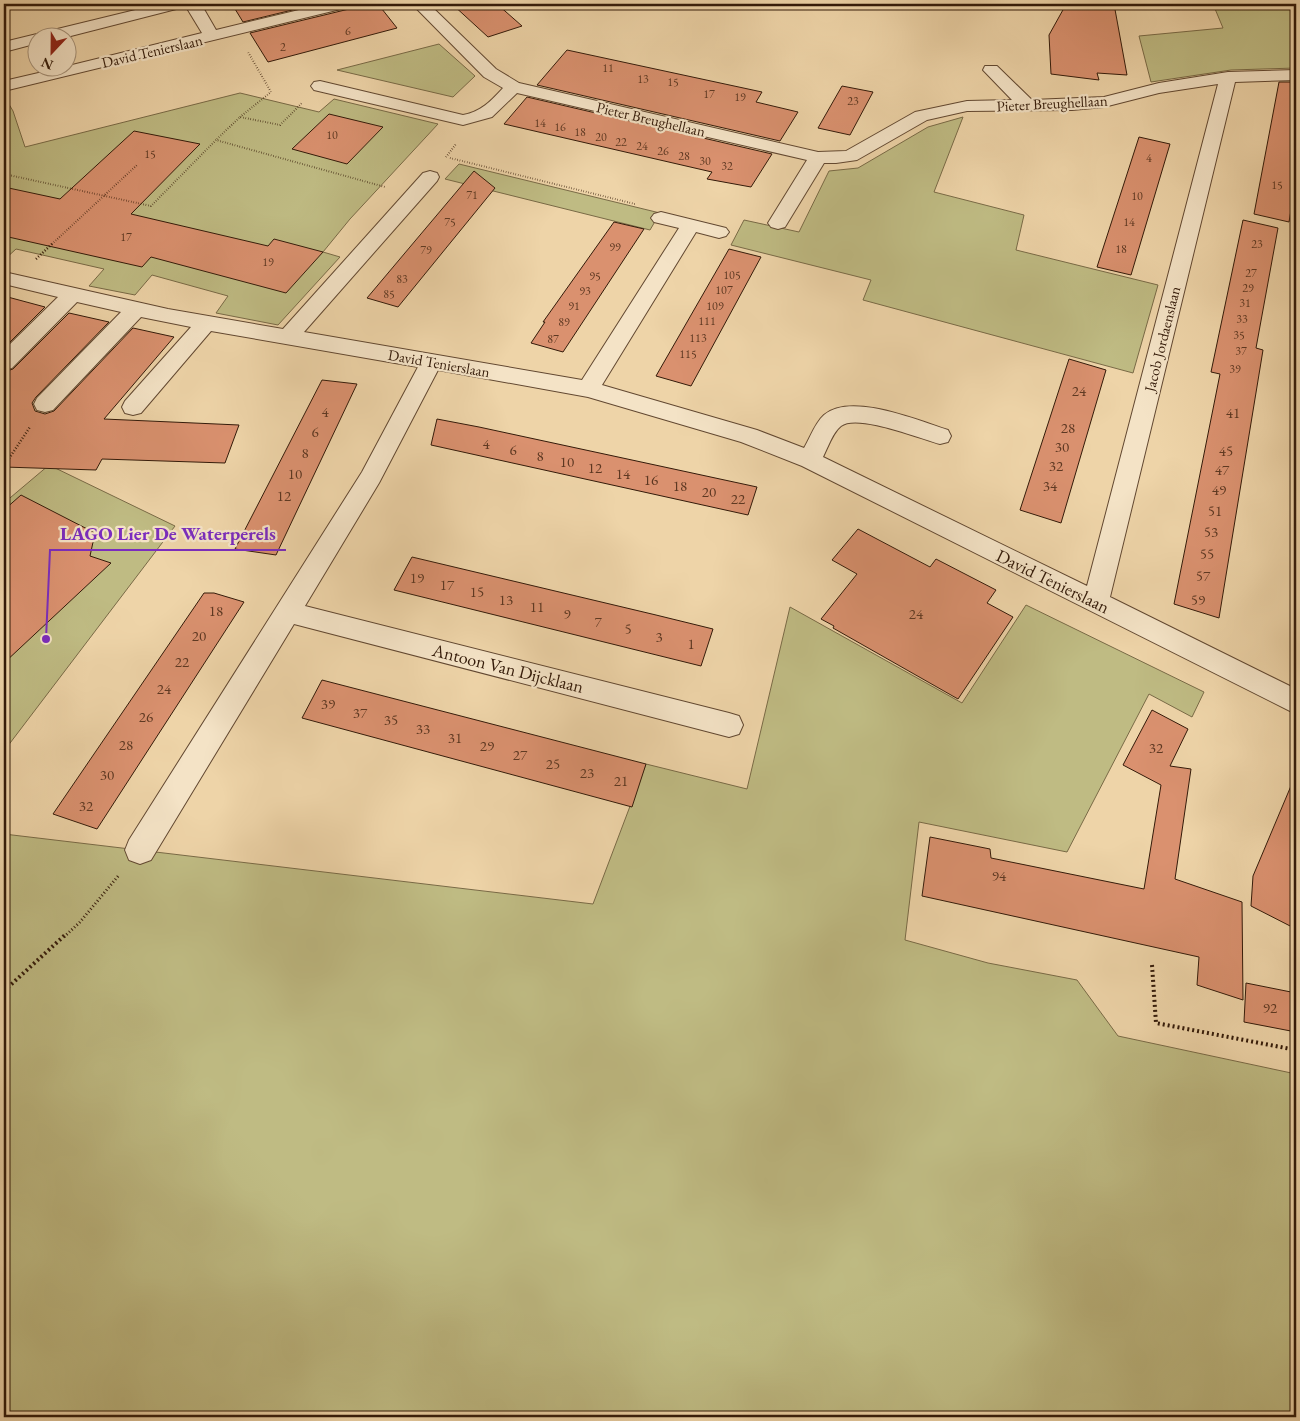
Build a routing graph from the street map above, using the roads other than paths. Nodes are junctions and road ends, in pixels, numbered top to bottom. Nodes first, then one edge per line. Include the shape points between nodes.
1 (178, 4) edge
2 (193, 4) edge
3 (344, 4) edge
4 (420, 4) edge
5 (78, 29) edge
6 (212, 36) junction
7 (28, 41) edge
8 (4, 47) edge
9 (991, 70) dead end
10 (1296, 75) edge
11 (1228, 77) junction
12 (4, 86) edge
13 (320, 86) road end
14 (513, 87) junction
15 (1028, 106) junction
16 (818, 157) junction
17 (430, 176) road end
18 (661, 218) road end
19 (778, 223) dead end
20 (691, 225) junction
21 (719, 232) dead end
22 (9, 279) edge
23 (73, 294) junction
24 (137, 308) junction
25 (207, 322) junction
26 (289, 336) junction
27 (432, 362) junction
28 (4, 363) edge
29 (588, 389) junction
30 (45, 404) road end
31 (133, 407) dead end
32 (940, 436) dead end
33 (810, 460) junction
34 (1096, 602) junction
35 (287, 612) junction
36 (1296, 702) edge
37 (729, 725) dead end
38 (140, 850) road end

1 - 5 street
2 - 6 street
3 - 6 street
4 - 14 street, Pieter Breughellaan via 490,72
6 - 12 street, David Tenierslaan
7 - 8 street
9 - 15 street
10 - 11 street, Pieter Breughellaan
11 - 15 street, Pieter Breughellaan via 1159,88 1104,102
11 - 34 street, Jacob Jordaenslaan
13 - 14 street via 463,120 489,112
14 - 16 street, Pieter Breughellaan
15 - 16 street, Pieter Breughellaan via 967,106 921,116 851,156
16 - 19 street
17 - 26 street
18 - 20 street
20 - 21 street
20 - 29 street
22 - 23 street, David Tenierslaan
23 - 24 street, David Tenierslaan
23 - 28 street
24 - 25 street, David Tenierslaan
24 - 30 street
25 - 26 street, David Tenierslaan
25 - 31 street
26 - 27 street, David Tenierslaan
27 - 29 street, David Tenierslaan
27 - 35 street via 371,477
29 - 33 street, David Tenierslaan via 749,436
32 - 33 street via 865,414 844,413 832,421
33 - 34 street, David Tenierslaan
34 - 36 street, David Tenierslaan
35 - 37 street, Antoon Van Dijcklaan
35 - 38 street

